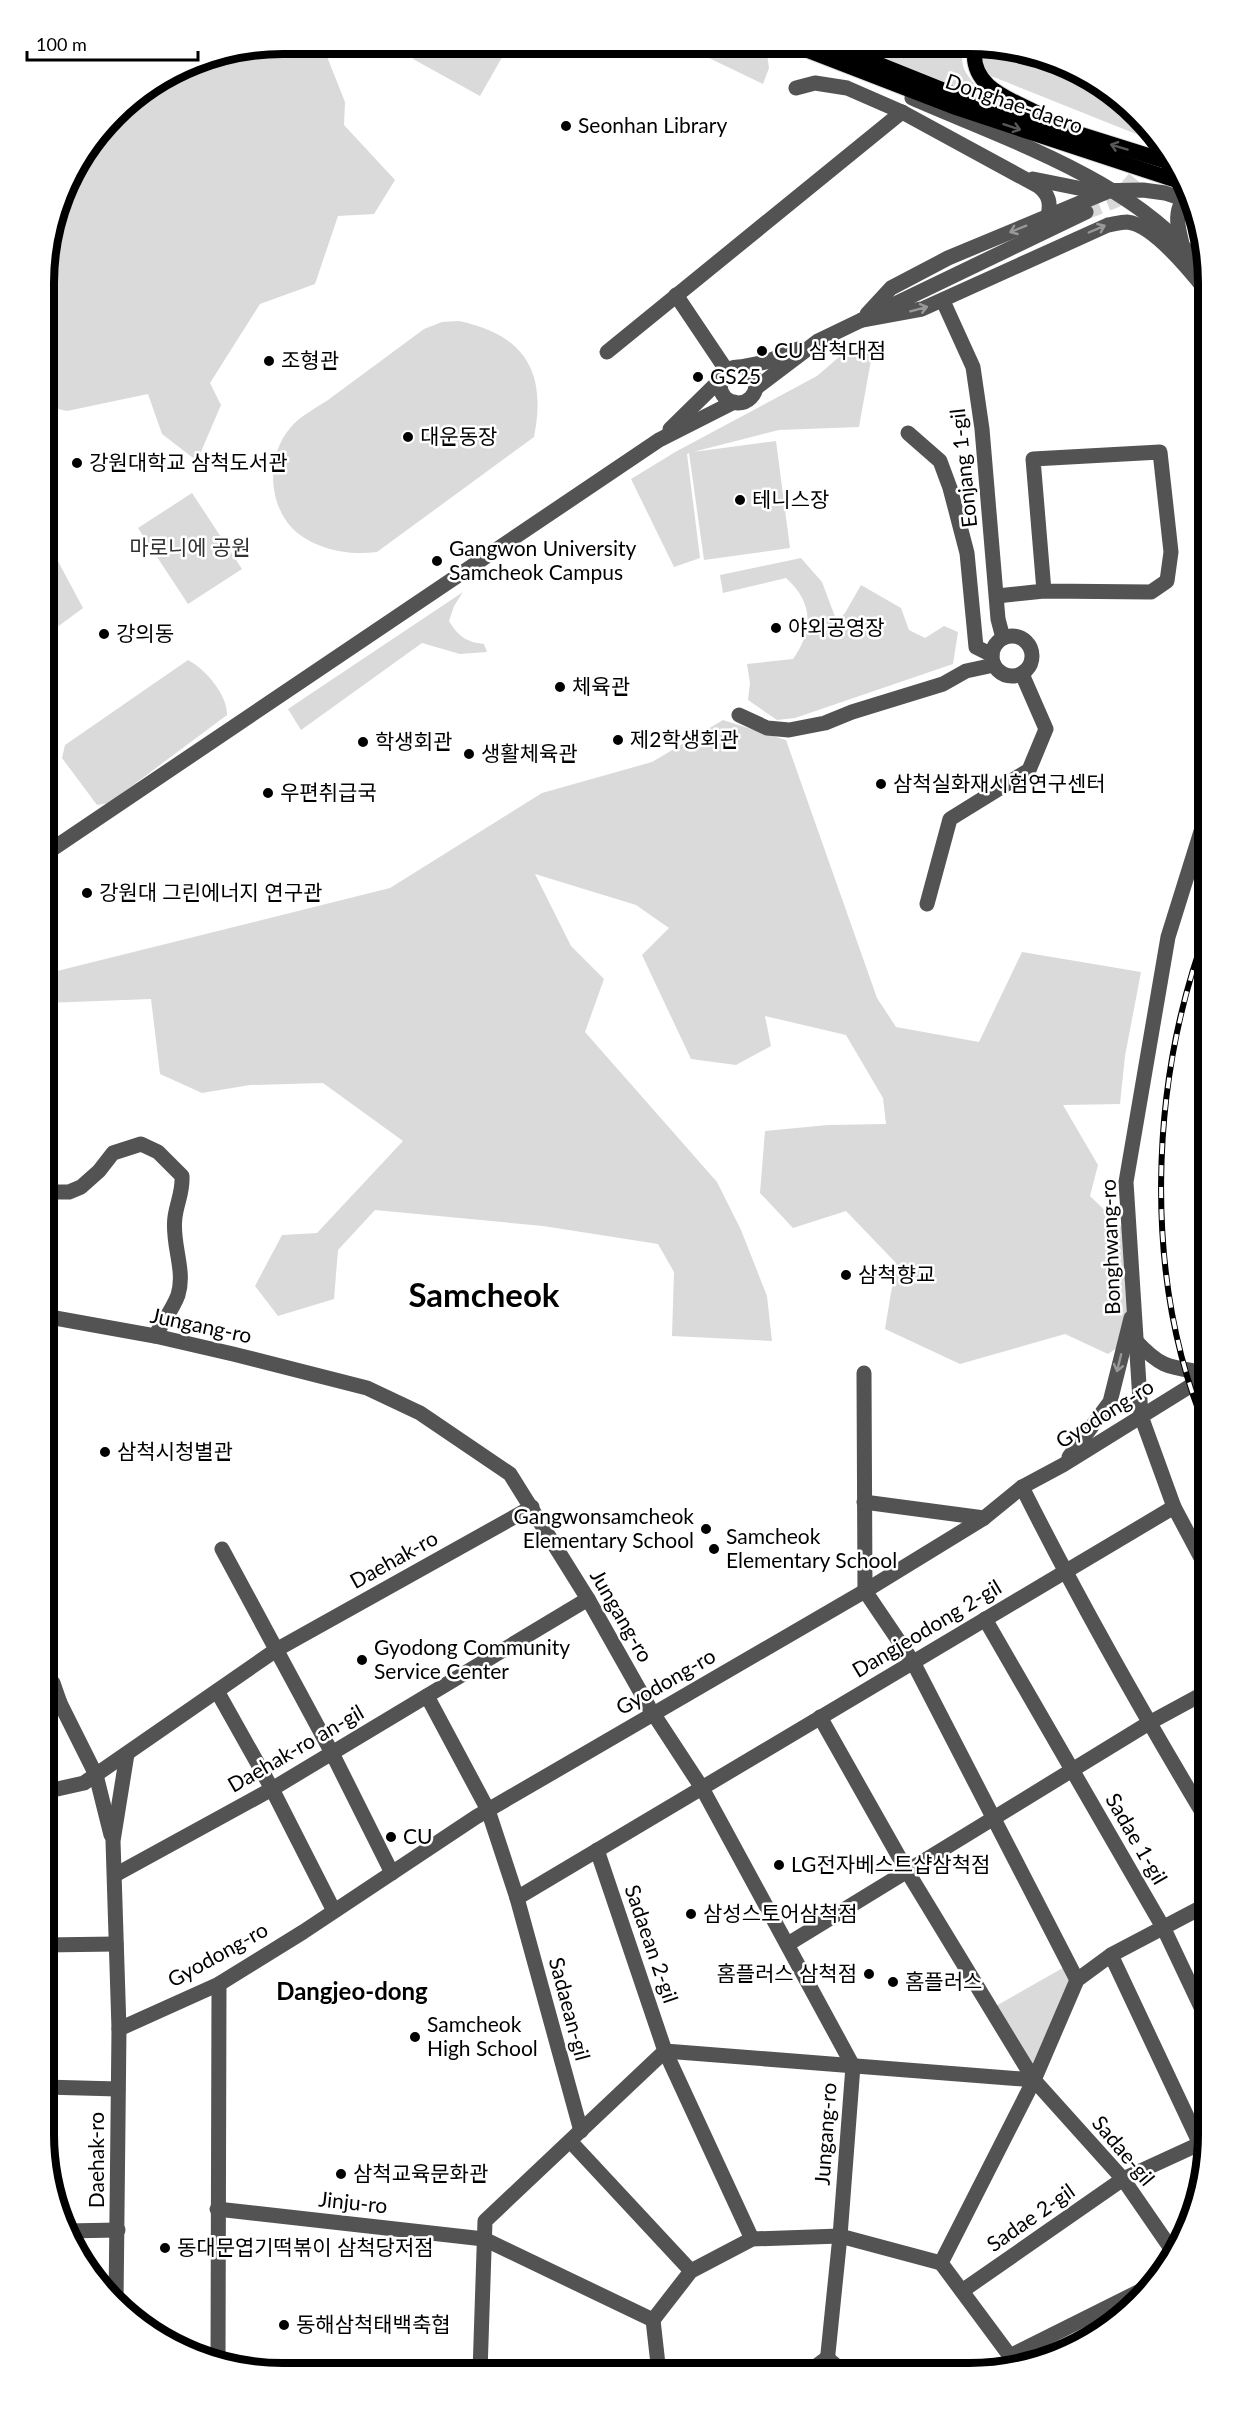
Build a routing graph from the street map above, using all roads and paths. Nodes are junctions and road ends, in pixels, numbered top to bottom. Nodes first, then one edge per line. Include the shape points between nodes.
1 (816, 54) edge
2 (853, 54) edge
3 (974, 54) edge
4 (869, 75) junction
5 (796, 88) dead end
6 (902, 112) junction
7 (1091, 138) junction
8 (1162, 160) edge
9 (1009, 171) junction
10 (1173, 179) edge
11 (1111, 190) junction
12 (1182, 199) edge
13 (1185, 205) edge
14 (1086, 212) tunnel mouth
15 (1048, 216) junction
16 (1183, 246) junction
17 (1198, 265) edge
18 (1198, 281) edge
19 (676, 295) junction
20 (943, 301) junction
21 (862, 320) junction
22 (818, 341) junction
23 (607, 352) dead end
24 (730, 372) junction
25 (756, 388) junction
26 (734, 402) junction
27 (908, 433) dead end
28 (659, 440) junction
29 (1044, 591) junction
30 (998, 596) junction
31 (1003, 638) junction
32 (993, 660) junction
33 (1022, 674) junction
34 (739, 715) dead end
35 (1198, 841) edge
36 (54, 848) edge
37 (927, 904) dead end
38 (54, 1192) edge
39 (1134, 1306) junction
40 (54, 1318) edge
41 (155, 1336) junction
42 (1136, 1341) junction
43 (1198, 1372) edge
44 (864, 1373) dead end
45 (1198, 1380) edge
46 (1141, 1416) junction
47 (1063, 1465) junction
48 (1022, 1486) junction
49 (864, 1502) junction
50 (532, 1507) junction
51 (1174, 1507) junction
52 (984, 1518) junction
53 (222, 1549) dead end
54 (1198, 1552) edge
55 (1064, 1572) junction
56 (864, 1592) junction
57 (588, 1599) junction
58 (985, 1619) junction
59 (276, 1650) junction
60 (913, 1662) junction
61 (54, 1686) edge
62 (218, 1691) junction
63 (427, 1696) junction
64 (1198, 1696) edge
65 (60, 1702) junction
66 (54, 1703) edge
67 (654, 1713) junction
68 (820, 1718) junction
69 (1149, 1723) junction
70 (332, 1753) junction
71 (127, 1754) junction
72 (1072, 1770) junction
73 (96, 1775) junction
74 (702, 1788) junction
75 (272, 1789) junction
76 (54, 1790) edge
77 (1198, 1805) edge
78 (488, 1810) junction
79 (993, 1819) junction
80 (113, 1841) junction
81 (597, 1850) junction
82 (907, 1871) junction
83 (392, 1873) junction
84 (116, 1875) junction
85 (517, 1898) junction
86 (1198, 1910) edge
87 (334, 1911) junction
88 (1164, 1929) junction
89 (116, 1944) junction
90 (788, 1944) junction
91 (54, 1945) edge
92 (1111, 1955) junction
93 (1077, 1980) junction
94 (219, 1984) junction
95 (1198, 2001) edge
96 (119, 2029) junction
97 (665, 2051) junction
98 (853, 2066) junction
99 (1034, 2080) junction
100 (54, 2087) edge
101 (118, 2089) junction
102 (1198, 2130) edge
103 (575, 2136) junction
104 (1198, 2145) edge
105 (1123, 2179) junction
106 (217, 2209) junction
107 (75, 2230) edge
108 (118, 2230) junction
109 (840, 2236) junction
110 (484, 2239) junction
111 (752, 2239) junction
112 (1169, 2245) edge
113 (941, 2263) junction
114 (690, 2271) junction
115 (116, 2291) edge
116 (962, 2291) junction
117 (1130, 2297) edge
118 (653, 2320) junction
119 (218, 2353) edge
120 (1016, 2359) edge
121 (1010, 2360) edge
122 (480, 2363) edge
123 (658, 2363) edge
124 (827, 2363) edge

1 - 4 main road, Donghae-daero
2 - 7 main road, Donghae-daero via 958,96
3 - 7 main road via 983,82 1008,99
4 -> 10 main road, Donghae-daero
4 - 11 street
5 - 6 street via 815,83 847,88
6 - 9 street
6 - 19 street
8 -> 7 main road, Donghae-daero
9 - 11 street via 1072,188
9 - 15 street via 1044,191 1049,203
11 - 12 street via 1143,190
11 - 15 street
11 - 16 street via 1161,225
13 - 16 street via 1180,206 1177,225
14 - 21 street
15 -> 21 street via 948,258 891,288
16 - 17 street
20 -> 18 street via 1108,225 1127,222 1138,225 1175,253
19 - 23 street
19 - 24 street
21 -> 20 street
20 - 30 street, Eonjang 1-gil via 973,367
21 - 22 street
22 - 24 street
22 - 25 street
24 - 25 street via 746,369 755,377
24 - 26 street via 721,390
24 - 28 street
25 - 26 street via 745,402
26 - 28 street
27 - 32 street via 940,461 967,553 976,648
28 - 36 street
29 - 29 street via 1151,592 1167,581 1172,552 1160,452 1034,459
29 - 30 street
30 - 31 street, Eonjang 1-gil
31 - 32 street via 994,646
31 - 33 street via 1019,637 1031,647 1032,662
32 - 33 street via 1000,672 1008,676
32 - 34 street via 943,684 825,723 767,728
33 - 37 street via 1046,729 1029,770 950,819
35 - 39 street, Bonghwang-ro via 1168,936 1126,1182
38 - 41 street via 81,1187 113,1153 141,1144 158,1152 182,1176 174,1241 179,1264 178,1295
39 - 42 street, Bonghwang-ro
39 -> 47 street via 1110,1402
40 - 41 street, Jungang-ro
41 - 50 street, Jungang-ro via 368,1388 420,1413 510,1474
42 - 43 street via 1169,1367
42 - 46 street, Bonghwang-ro
44 - 49 street
45 - 46 street, Gyodong-ro
46 - 47 street, Gyodong-ro
46 - 51 street, Bonghwang-ro
47 - 48 street, Gyodong-ro
48 - 52 street, Gyodong-ro
48 - 55 street
49 - 52 street
49 - 56 street
50 - 57 street, Jungang-ro
50 - 59 street, Daehak-ro
51 - 54 street, Bonghwang-ro
51 - 55 street, Dangjeodong 2-gil
52 - 56 street, Gyodong-ro
53 - 59 street
55 - 58 street, Dangjeodong 2-gil
55 - 69 street
56 - 60 street
56 - 67 street, Gyodong-ro
57 - 63 street, Daehak-ro an-gil
57 - 67 street, Jungang-ro
58 - 60 street, Dangjeodong 2-gil
58 - 72 street, Sadae 1-gil
59 - 62 street, Daehak-ro
59 - 70 street
60 - 68 street, Dangjeodong 2-gil
60 - 79 street
61 - 65 street, Daehak-ro
62 - 71 street, Daehak-ro
62 - 75 street
63 - 70 street, Daehak-ro an-gil
63 - 78 street
64 - 69 street
65 - 66 street
65 - 73 street, Daehak-ro
67 - 74 street, Jungang-ro
67 - 78 street, Gyodong-ro
68 - 74 street, Dangjeodong 2-gil
68 - 82 street
69 - 72 street
69 - 77 street
70 - 75 street, Daehak-ro an-gil
70 - 83 street
71 - 73 street
71 - 80 street, Daehak-ro
72 - 79 street
72 - 88 street, Sadae 1-gil
73 - 76 street via 84,1784
73 - 80 street, Daehak-ro
74 - 81 street
74 - 90 street, Jungang-ro
75 - 84 street, Daehak-ro an-gil
75 - 87 street
78 - 83 street, Gyodong-ro
78 - 85 street
79 - 82 street
79 - 93 street
80 - 84 street, Daehak-ro
81 - 85 street
81 - 97 street, Sadaean 2-gil
82 - 90 street
82 - 99 street
83 - 87 street, Gyodong-ro
84 - 89 street, Daehak-ro
85 - 103 street, Sadaean-gil
86 - 88 street
87 - 94 street, Gyodong-ro
88 - 92 street
88 - 95 street, Sadae 1-gil
89 - 91 street
89 - 96 street, Daehak-ro
90 - 98 street, Jungang-ro
92 - 93 street
92 - 102 street
93 - 99 street
94 - 96 street, Gyodong-ro
94 - 106 street
96 - 101 street, Daehak-ro
97 - 98 street
97 - 103 street
97 - 111 street
98 - 99 street
98 - 109 street, Jungang-ro
99 - 105 street, Sadae-gil
99 - 113 street
100 - 101 street, Daehak-ro
101 - 108 street, Daehak-ro
103 - 110 street via 485,2221
103 - 114 street, Sadaean-gil
104 - 105 street
105 - 112 street, Sadae-gil
105 - 116 street, Sadae 2-gil
106 - 110 street, Jinju-ro
106 - 119 street
107 - 108 street
108 - 115 street, Daehak-ro
109 - 111 street
109 - 113 street
109 - 124 street, Jungang-ro
110 - 118 street
110 - 122 street
111 - 114 street
113 - 116 street
114 - 118 street
116 - 121 street
117 - 120 street
118 - 123 street

